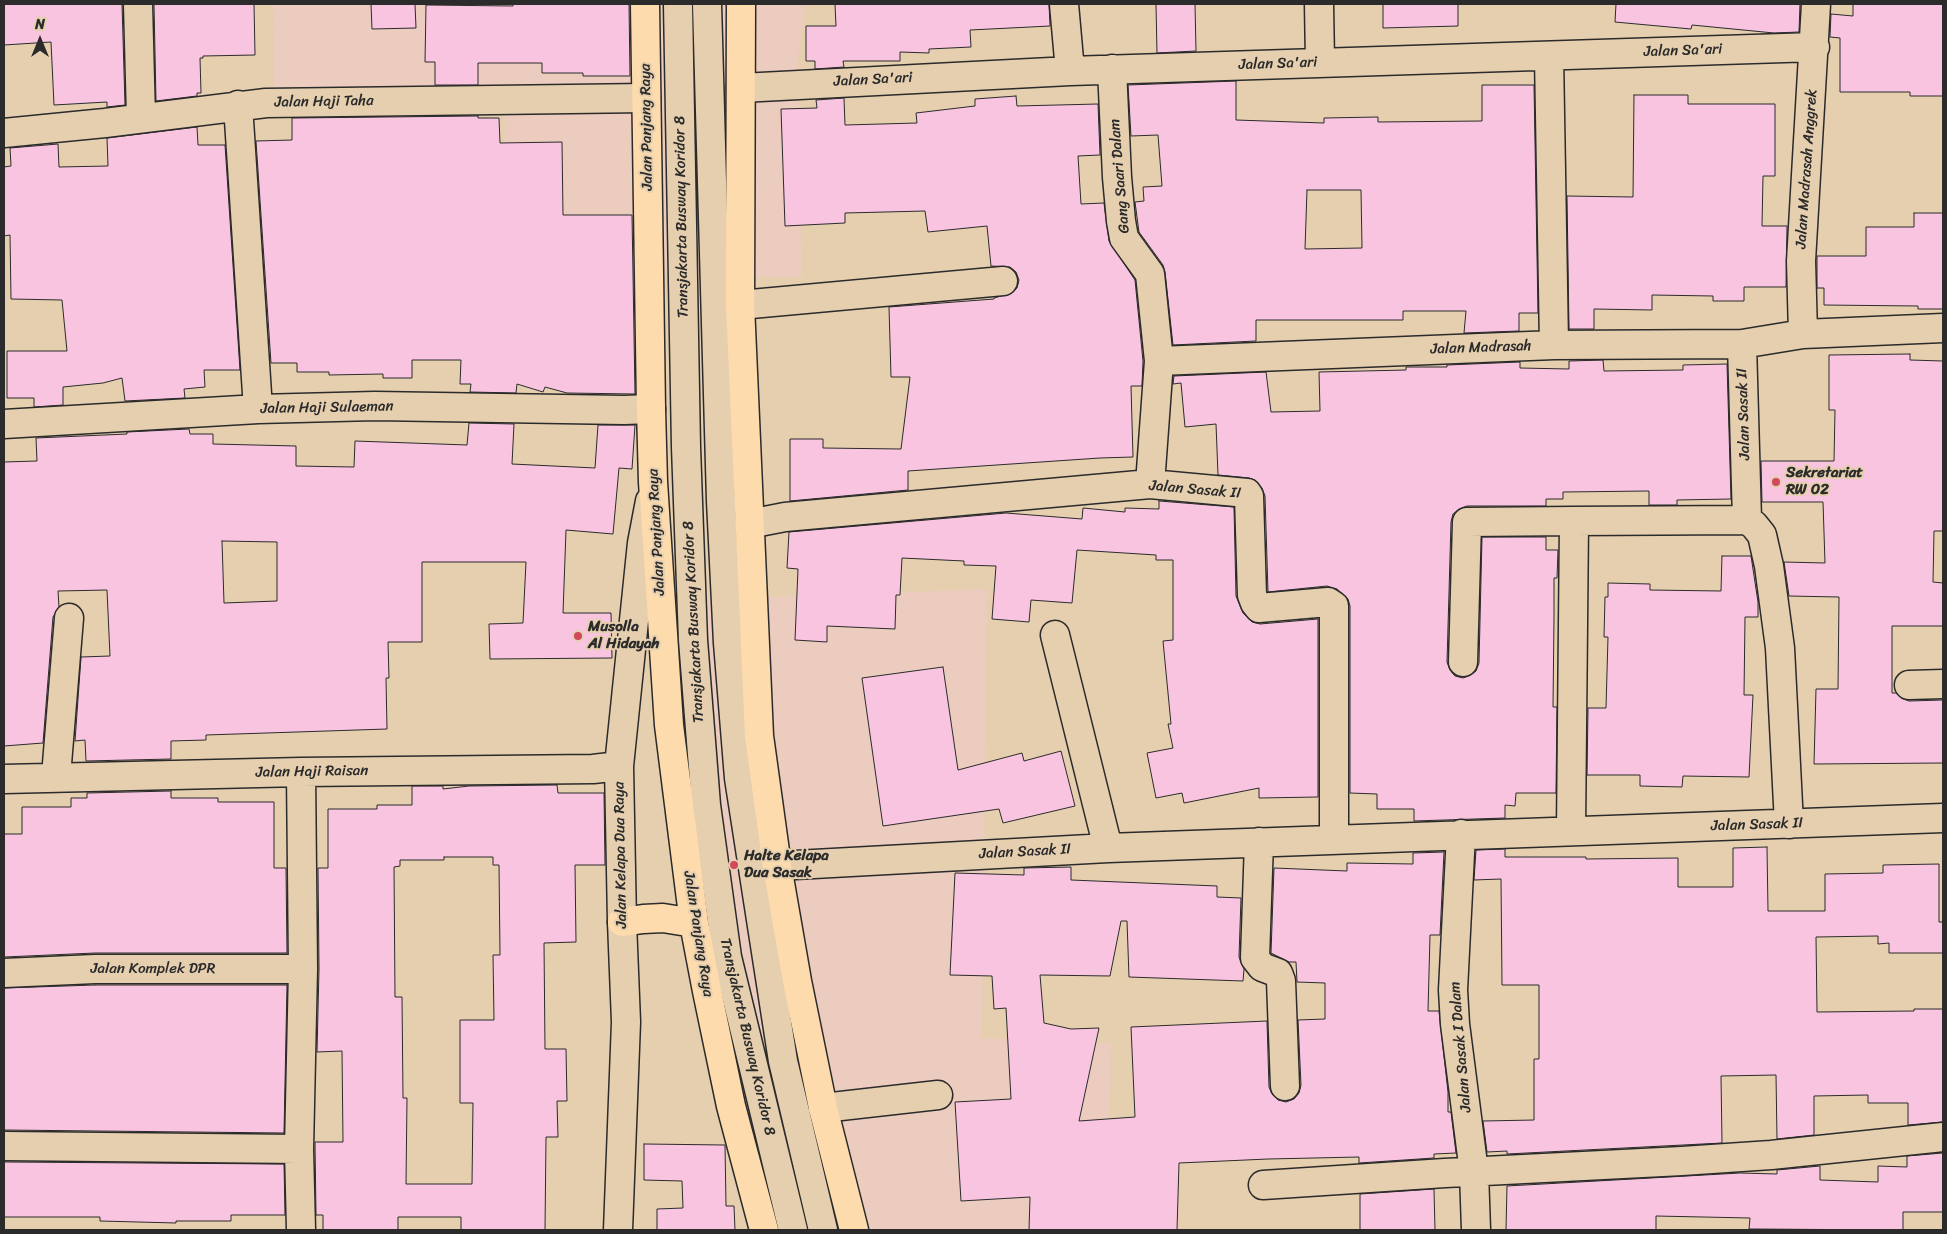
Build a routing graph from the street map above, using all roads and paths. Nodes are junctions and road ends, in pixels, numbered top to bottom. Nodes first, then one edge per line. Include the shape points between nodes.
1 (138, 4) edge
2 (645, 4) edge
3 (678, 4) edge
4 (707, 4) edge
5 (741, 4) edge
6 (1064, 4) edge
7 (1319, 4) edge
8 (1816, 4) edge
9 (1815, 47) junction
10 (1549, 56) junction
11 (1320, 62) junction
12 (1112, 69) junction
13 (1070, 71) junction
14 (741, 88) junction
15 (646, 98) junction
16 (238, 105) junction
17 (141, 118) junction
18 (4, 133) edge
19 (1003, 281) dead end
20 (740, 304) junction
21 (1943, 328) edge
22 (1803, 334) junction
23 (1742, 344) junction
24 (1554, 345) junction
25 (1159, 361) junction
26 (258, 409) junction
27 (651, 409) junction
28 (4, 424) edge
29 (653, 482) junction
30 (1150, 484) junction
31 (1747, 520) junction
32 (1574, 521) junction
33 (749, 524) junction
34 (68, 618) dead end
35 (1055, 635) dead end
36 (1463, 662) dead end
37 (1943, 684) edge
38 (1909, 685) dead end
39 (619, 766) junction
40 (302, 772) junction
41 (56, 776) junction
42 (4, 779) edge
43 (1943, 818) edge
44 (1789, 824) junction
45 (1572, 831) junction
46 (1461, 834) junction
47 (1334, 839) junction
48 (1259, 842) junction
49 (1108, 848) junction
50 (777, 866) junction
51 (622, 922) junction
52 (694, 923) junction
53 (302, 969) junction
54 (4, 973) edge
55 (1285, 1086) dead end
56 (938, 1096) dead end
57 (823, 1108) junction
58 (1943, 1137) edge
59 (4, 1146) edge
60 (299, 1149) junction
61 (1474, 1172) junction
62 (1263, 1186) dead end
63 (301, 1230) edge
64 (618, 1230) edge
65 (764, 1230) edge
66 (793, 1230) edge
67 (823, 1230) edge
68 (854, 1230) edge
69 (1476, 1230) edge

1 - 17 street
2 - 15 main road, Jalan Panjang Raya
3 - 66 street, Transjakarta Busway Koridor 8 via 686,447 693,640 706,805 726,957
4 - 67 street, Transjakarta Busway Koridor 8 via 721,501 739,778 783,1061
5 - 14 main road
6 - 13 street
7 - 11 street
8 - 9 street, Jalan Madrasah Anggrek
9 - 10 street, Jalan Sa'ari
9 - 22 street, Jalan Madrasah Anggrek via 1801,261
10 - 11 street, Jalan Sa'ari
10 - 24 street
11 - 12 street, Jalan Sa'ari
12 - 13 street, Jalan Sa'ari
12 - 25 street, Gang Saari Dalam via 1121,221 1124,238 1150,274
13 - 14 street, Jalan Sa'ari
14 - 20 main road
15 - 16 street, Jalan Haji Taha
15 - 27 main road, Jalan Panjang Raya
16 - 17 street, Jalan Haji Taha
16 - 26 street
17 - 18 street, Jalan Haji Taha
19 - 20 street
20 - 33 main road
21 - 22 street, Jalan Madrasah
22 - 23 street, Jalan Madrasah
23 - 24 street, Jalan Madrasah
23 - 31 street, Jalan Sasak II
24 - 25 street, Jalan Madrasah
25 - 30 street, Gang Saari Dalam
26 - 27 street, Jalan Haji Sulaeman via 375,406
26 - 28 street, Jalan Haji Sulaeman
27 - 29 main road, Jalan Panjang Raya
29 - 39 street, Jalan Kelapa Dua Raya via 642,543
29 - 52 main road, Jalan Panjang Raya via 669,725
30 - 33 street, Jalan Sasak II via 795,516
30 - 47 street, Jalan Sasak II via 1247,493 1255,603 1259,608 1328,602 1334,606
31 - 32 street
31 - 44 street via 1762,535 1771,575 1780,648
32 - 36 street via 1469,521 1466,526
32 - 45 street
33 - 50 main road via 759,736
34 - 41 street
35 - 49 street
37 - 38 street
39 - 40 street, Jalan Haji Raisan
39 - 51 street, Jalan Kelapa Dua Raya
40 - 41 street, Jalan Haji Raisan
40 - 53 street
41 - 42 street, Jalan Haji Raisan
43 - 44 street, Jalan Sasak II
44 - 45 street, Jalan Sasak II
45 - 46 street, Jalan Sasak II
46 - 47 street, Jalan Sasak II
46 - 61 street, Jalan Sasak I Dalam via 1453,990
47 - 48 street, Jalan Sasak II
48 - 49 street, Jalan Sasak II
48 - 55 street via 1255,958 1262,967 1278,972 1281,982
49 - 50 street, Jalan Sasak II
50 - 57 main road
51 - 52 main road via 663,918
51 - 64 street, Jalan Kelapa Dua Raya via 626,1022
52 - 65 main road, Jalan Panjang Raya via 731,1106
53 - 54 street, Jalan Komplek DPR via 95,969
53 - 60 street
56 - 57 street
57 - 68 main road
58 - 61 street via 1772,1155
59 - 60 street
60 - 63 street
61 - 62 street
61 - 69 street, Jalan Sasak I Dalam

